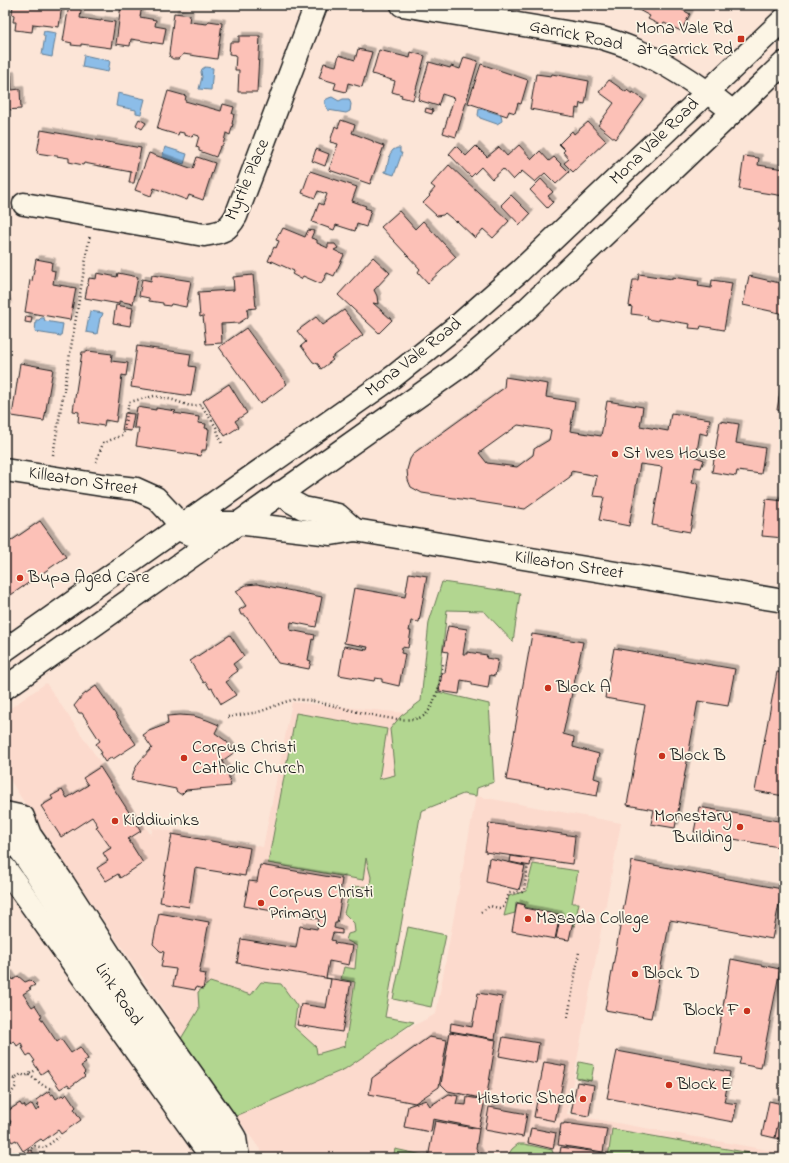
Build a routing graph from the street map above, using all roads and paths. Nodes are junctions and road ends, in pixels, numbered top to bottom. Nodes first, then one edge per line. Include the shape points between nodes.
1 (316, 5) edge
2 (402, 5) edge
3 (784, 19) edge
4 (784, 63) edge
5 (708, 91) junction
6 (733, 112) junction
7 (24, 204) dead end
8 (93, 216) junction
9 (222, 444) dead end
10 (53, 456) dead end
11 (96, 462) dead end
12 (5, 470) edge
13 (281, 492) junction
14 (237, 523) junction
15 (180, 527) junction
16 (355, 530) junction
17 (784, 601) edge
18 (5, 650) edge
19 (446, 664) dead end
20 (5, 688) edge
21 (228, 717) dead end
22 (5, 813) edge
23 (5, 830) edge
24 (528, 865) dead end
25 (5, 868) edge
26 (481, 912) dead end
27 (580, 952) dead end
28 (568, 1018) dead end
29 (38, 1069) dead end
30 (29, 1075) junction
31 (5, 1077) edge
32 (15, 1079) junction
33 (52, 1089) dead end
34 (6, 1101) edge
35 (60, 1137) dead end
36 (5, 1152) edge
37 (212, 1158) edge
38 (233, 1158) edge
39 (238, 1158) edge

1 - 8 main road, Myrtle Place via 230,226 219,232 204,235
2 - 5 main road, Garrick Road via 602,38 631,47 660,61
3 - 5 main road, Mona Vale Road
4 - 6 main road, Mona Vale Road
5 - 6 main road, Garrick Road
5 - 15 main road, Mona Vale Road via 520,271 462,322 393,377
6 - 13 main road, Mona Vale Road via 528,308 458,368
7 - 8 main road, Myrtle Place
8 - 10 path
9 - 11 path via 216,427 201,404 190,406 154,396 129,402 123,435 102,443
12 - 15 main road, Killeaton Street via 136,489 156,498
13 - 14 main road, Mona Vale Road
13 - 16 main road via 304,508 338,515
14 - 15 main road, Killeaton Street via 213,522 190,534
14 - 16 main road, Killeaton Street via 331,534
14 - 20 main road, Mona Vale Road
15 - 18 main road, Mona Vale Road
16 - 17 main road, Killeaton Street
19 - 21 path via 443,664 436,696 427,713 421,718 394,718 362,713 308,700 293,700 257,712
22 - 39 main road via 23,817 30,835 132,989 223,1118 235,1138
23 - 38 main road, Link Road via 157,1053
24 - 26 path via 522,892 509,892 503,907 490,906
25 - 37 main road, Link Road
27 - 28 path
29 - 30 path
30 - 32 path via 21,1074
30 - 33 path
31 - 32 path
32 - 34 path via 16,1086
35 - 36 path via 44,1148 35,1146 22,1154

